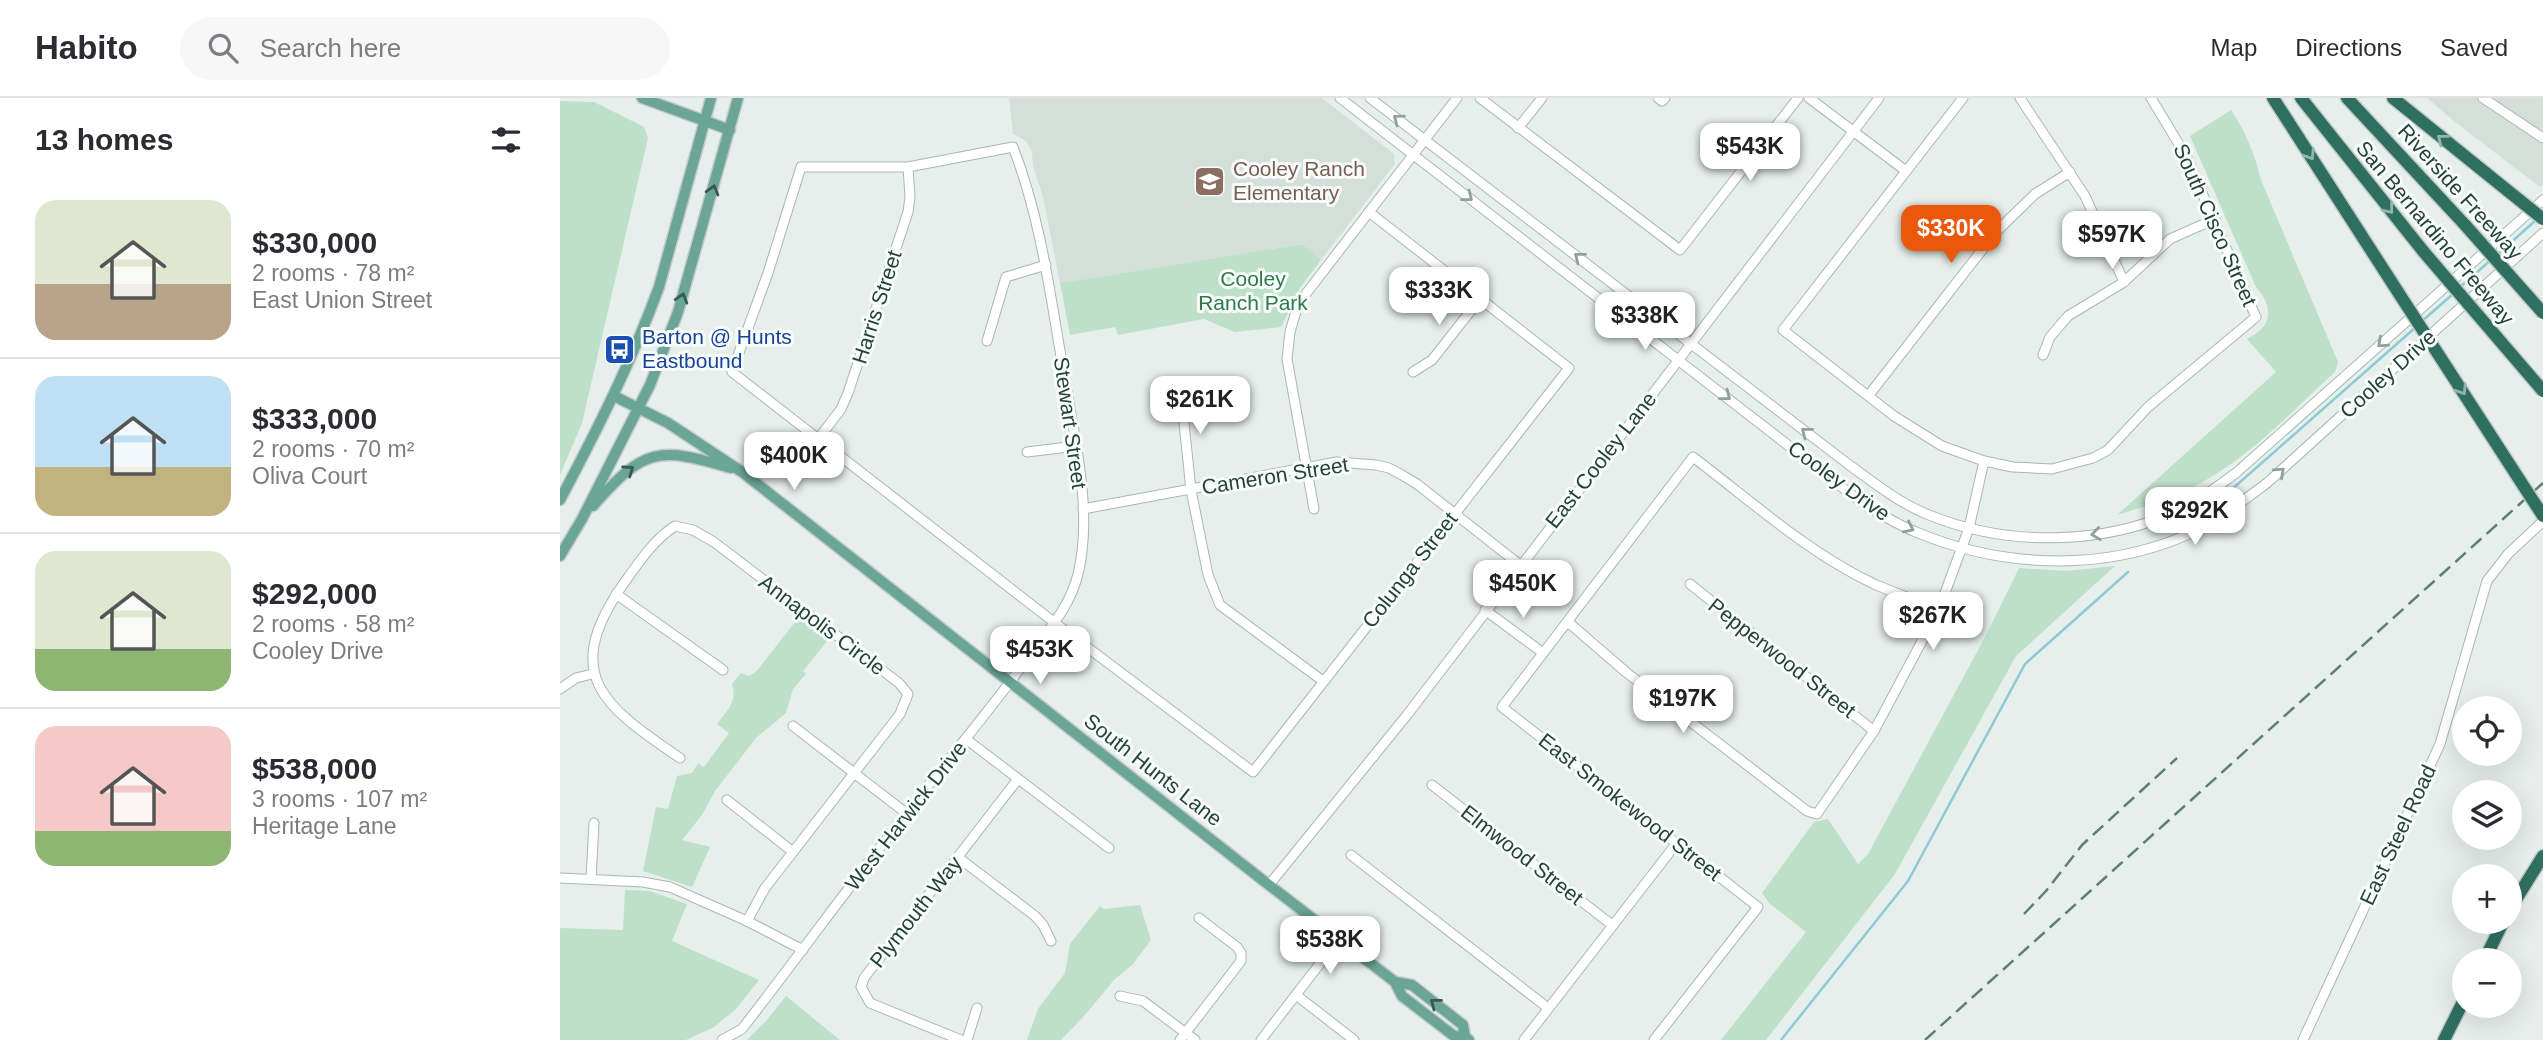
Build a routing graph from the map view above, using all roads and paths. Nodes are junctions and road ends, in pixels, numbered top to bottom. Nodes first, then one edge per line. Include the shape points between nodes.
1 (642, 98) edge
2 (711, 98) edge
3 (738, 98) edge
4 (1340, 98) edge
5 (1370, 98) edge
6 (1457, 98) edge
7 (1480, 98) edge
8 (1542, 98) edge
9 (1798, 98) edge
10 (1810, 98) edge
11 (1879, 98) edge
12 (1964, 98) edge
13 (2020, 98) edge
14 (2151, 98) edge
15 (2273, 98) edge
16 (2301, 98) edge
17 (2347, 98) edge
18 (2393, 98) edge
19 (2483, 98) edge
20 (705, 122) junction
21 (1518, 128) junction
22 (730, 130) junction
23 (1854, 130) junction
24 (2543, 138) edge
25 (1425, 139) junction
26 (1414, 155) junction
27 (908, 167) junction
28 (1906, 172) junction
29 (2070, 172) junction
30 (2543, 200) edge
31 (1369, 212) junction
32 (2215, 219) junction
33 (2543, 219) edge
34 (2543, 233) edge
35 (1045, 265) junction
36 (2124, 282) junction
37 (1480, 299) junction
38 (2543, 313) edge
39 (987, 341) dead end
40 (1691, 344) junction
41 (2043, 355) dead end
42 (1678, 359) junction
43 (1413, 372) dead end
44 (1180, 385) dead end
45 (2543, 391) edge
46 (1869, 395) junction
47 (614, 396) junction
48 (639, 407) junction
49 (819, 438) junction
50 (1076, 446) junction
51 (1027, 452) dead end
52 (1984, 461) junction
53 (1307, 468) junction
54 (742, 472) junction
55 (1191, 490) junction
56 (560, 500) edge
57 (1083, 509) junction
58 (1314, 509) dead end
59 (1455, 513) junction
60 (2543, 518) edge
61 (582, 519) junction
62 (1969, 528) junction
63 (1962, 548) junction
64 (560, 556) edge
65 (1520, 565) junction
66 (1690, 584) dead end
67 (616, 594) junction
68 (1939, 609) junction
69 (1485, 610) junction
70 (1567, 622) junction
71 (1055, 623) junction
72 (1543, 653) junction
73 (723, 670) dead end
74 (592, 674) junction
75 (1322, 681) junction
76 (1010, 683) junction
77 (560, 688) edge
78 (793, 726) dead end
79 (1874, 731) junction
80 (966, 739) junction
81 (680, 758) dead end
82 (854, 774) junction
83 (1018, 779) junction
84 (1432, 785) dead end
85 (727, 800) dead end
86 (906, 813) junction
87 (594, 823) dead end
88 (1676, 844) junction
89 (1109, 848) dead end
90 (793, 852) junction
91 (1351, 855) dead end
92 (2543, 856) edge
93 (959, 858) junction
94 (560, 878) edge
95 (591, 879) junction
96 (1269, 885) junction
97 (2522, 890) edge
98 (1199, 918) dead end
99 (747, 921) junction
100 (1612, 925) junction
101 (1339, 939) junction
102 (1051, 941) dead end
103 (803, 950) junction
104 (1296, 995) junction
105 (1121, 996) dead end
106 (978, 1008) dead end
107 (1548, 1008) junction
108 (2455, 1018) edge
109 (1183, 1036) edge
110 (1341, 1036) edge
111 (1467, 1038) edge
112 (722, 1040) edge
113 (961, 1040) edge
114 (967, 1040) edge
115 (1195, 1040) edge
116 (1261, 1040) edge
117 (1354, 1040) edge
118 (1524, 1040) edge
119 (1654, 1040) edge
120 (2302, 1040) edge
121 (2444, 1040) edge

1 - 20 main road
2 - 20 main road
3 - 22 main road
4 - 26 street, Cooley Drive
25 -> 5 street, Cooley Drive
6 - 25 street
7 - 21 street
8 - 21 street
9 - 21 street via 1680,250
10 - 23 street
11 - 23 street, East Cooley Lane
12 - 28 street
13 - 29 street
14 - 32 street, South Cisco Street via 2186,156
15 -> 60 highway, bridge
16 -> 45 highway, San Bernardino Freeway, bridge
17 - 38 highway, Riverside Freeway, bridge
33 -> 18 highway, bridge
19 - 24 street
20 - 22 main road
20 - 47 main road via 659,287
48 -> 22 main road via 678,312
23 - 28 street
23 - 40 street, East Cooley Lane
25 - 26 street
40 -> 25 street, Cooley Drive
26 - 31 street
26 -> 42 street, Cooley Drive
27 - 35 street, Stewart Street via 1013,147 1028,186
27 - 49 street, Harris Street via 908,212 853,380 841,409
27 - 49 street via 801,167 732,372
28 - 46 street via 1783,330
29 - 36 street
29 - 46 street via 2026,201 1996,232
30 -> 62 street, Cooley Drive via 2236,472 2186,507 2142,524 2069,537 2017,536
31 - 37 street
31 - 53 street via 1298,304 1290,332 1287,359
32 - 36 street via 2170,239
32 - 52 street, South Cisco Street via 2256,317 2094,458 2052,469
63 -> 34 street, Cooley Drive via 2066,561 2124,556 2183,537 2267,484
35 - 39 street via 1006,276
35 - 50 street, Stewart Street
36 - 41 street via 2068,316 2050,337
37 - 43 street via 1432,360
37 - 59 street, Colunga Street via 1569,368
40 - 42 street, East Cooley Lane
62 -> 40 street, Cooley Drive via 1896,499
42 -> 63 street, Cooley Drive via 1869,508 1915,532
42 - 65 street, East Cooley Lane
44 - 55 street
46 - 52 street via 1918,433
47 - 48 main road, South Hunts Lane
47 - 56 main road
48 - 54 main road, South Hunts Lane
48 - 61 main road
49 - 71 street
50 - 51 street
50 - 57 street, Stewart Street
52 - 62 street
53 - 55 street, Cameron Street
53 - 58 street
53 - 59 street, Cameron Street via 1357,462 1389,468
61 -> 54 main road via 614,481 651,457 688,456
54 - 76 main road, South Hunts Lane
55 - 57 street, Cameron Street
55 - 75 street via 1208,575 1220,605
57 - 71 street, Stewart Street via 1078,576
59 - 65 street, Cameron Street
59 - 75 street, Colunga Street
60 - 120 street, East Steel Road via 2487,581 2440,744
61 - 64 main road
62 - 63 street
63 - 68 street
65 - 69 street, East Cooley Lane
66 - 79 street, Pepperwood Street
67 - 73 street
67 - 74 street, Annapolis Circle via 597,631
67 - 82 street, Annapolis Circle via 675,526 714,542 905,688 905,707
68 - 70 street via 1840,565 1693,457
68 - 79 street
69 - 72 street
69 - 96 street, East Cooley Lane via 1407,715
70 - 72 street
70 - 79 street via 1807,811 1817,814
71 - 75 street, Colunga Street via 1253,772
71 - 76 street, Stewart Street
72 - 88 street, East Smokewood Street via 1502,707
74 - 77 street
74 - 81 street via 613,709
76 - 80 street, West Harwick Drive
76 - 96 main road, South Hunts Lane
78 - 82 street
80 - 83 street
80 - 86 street, West Harwick Drive
82 - 86 street
82 - 90 street, Annapolis Circle
83 - 89 street
83 - 93 street, Plymouth Way
84 - 100 street, Elmwood Street
85 - 90 street
86 - 103 street, West Harwick Drive
87 - 95 street
88 - 100 street
88 - 119 street, East Smokewood Street via 1758,907
90 - 99 street, Annapolis Circle
91 - 107 street
92 - 97 highway
93 - 102 street via 1035,916
93 - 113 street, Plymouth Way via 861,987 870,1003
94 - 95 street
95 - 99 street via 670,887
96 - 101 main road, South Hunts Lane
98 - 109 street via 1237,947 1241,961
99 - 103 street
100 - 107 street
101 - 104 street
101 - 111 main road, South Hunts Lane via 1395,982 1402,996 1454,1036
103 - 112 street, West Harwick Drive via 742,1029
104 - 110 street
104 - 116 street
105 - 109 street via 1143,1001
106 - 114 street
107 - 118 street
108 - 121 highway
109 - 115 street
110 - 117 street

